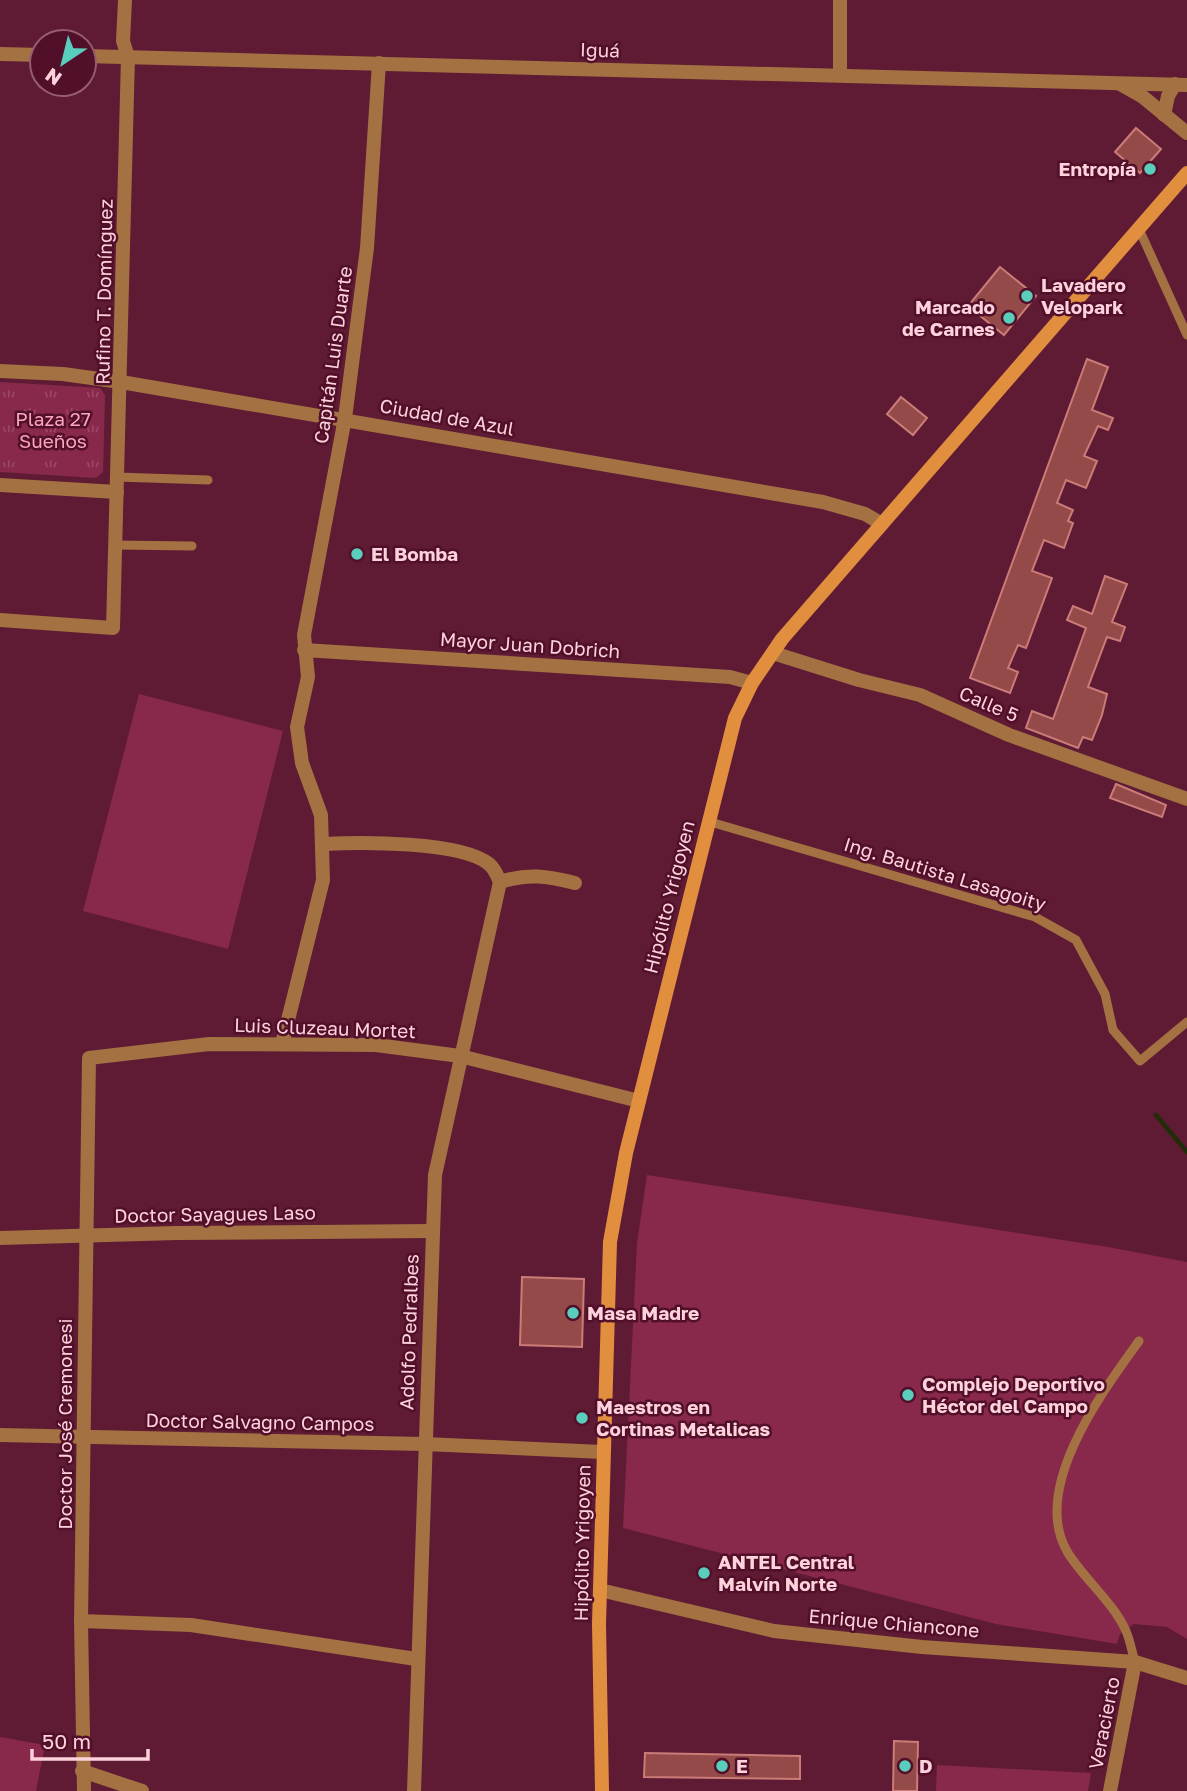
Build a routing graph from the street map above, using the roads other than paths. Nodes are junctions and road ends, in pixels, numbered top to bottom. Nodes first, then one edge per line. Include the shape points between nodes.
1 (125, 0) edge
2 (840, 0) edge
3 (0, 54) edge
4 (28, 55) edge
5 (98, 56) edge
6 (128, 57) junction
7 (379, 63) junction
8 (840, 75) junction
9 (1116, 82) junction
10 (1181, 85) edge
11 (1164, 115) junction
12 (1187, 134) edge
13 (1187, 173) edge
14 (1139, 229) junction
15 (1187, 335) edge
16 (0, 371) edge
17 (121, 382) junction
18 (345, 418) junction
19 (208, 480) dead end
20 (0, 485) edge
21 (117, 485) junction
22 (882, 524) junction
23 (116, 545) junction
24 (192, 547) dead end
25 (0, 620) edge
26 (304, 650) junction
27 (773, 653) junction
28 (752, 683) junction
29 (1187, 799) edge
30 (707, 821) junction
31 (323, 844) junction
32 (500, 882) junction
33 (575, 883) dead end
34 (1187, 1022) edge
35 (282, 1044) junction
36 (460, 1056) junction
37 (89, 1058) joint
38 (639, 1101) junction
39 (431, 1231) junction
40 (86, 1236) junction
41 (0, 1238) edge
42 (1139, 1341) dead end
43 (0, 1435) edge
44 (86, 1437) junction
45 (424, 1444) junction
46 (603, 1452) junction
47 (600, 1590) junction
48 (82, 1621) junction
49 (416, 1659) junction
50 (1135, 1662) junction
51 (1187, 1678) edge
52 (82, 1771) junction
53 (84, 1791) edge
54 (142, 1791) edge
55 (414, 1791) edge
56 (602, 1791) edge
57 (1110, 1791) edge

1 - 6 street, Rufino T. Domínguez via 123,41
2 - 8 street
3 - 4 street
5 - 6 street, Iguá
6 - 7 street, Iguá
6 - 17 street, Rufino T. Domínguez
7 - 8 street, Iguá
7 - 18 street, Capitán Luis Duarte via 367,247
8 - 9 street, Iguá
9 - 10 street, Iguá
9 - 11 street, Iguá
10 - 11 street via 1168,96
11 - 12 street, Iguá
13 - 14 street, Hipólito Yrigoyen
14 - 15 lane
14 - 22 street, Hipólito Yrigoyen
16 - 17 street, Ciudad de Azul
17 - 18 street, Ciudad de Azul
17 - 21 street, Rufino T. Domínguez
18 - 22 street, Ciudad de Azul via 823,502
18 - 26 street, Capitán Luis Duarte
19 - 21 lane
20 - 21 street
21 - 23 street, Rufino T. Domínguez
22 - 27 street, Hipólito Yrigoyen
23 - 24 lane
23 - 25 street, Rufino T. Domínguez via 113,628
26 - 28 street, Mayor Juan Dobrich via 730,677
26 - 31 street, Capitán Luis Duarte via 308,677 299,710 298,745 321,815
27 - 28 street, Hipólito Yrigoyen
27 - 29 street, Calle 5 via 920,695 1009,734
28 - 30 street, Hipólito Yrigoyen via 729,733
30 - 34 lane, Ing. Bautista Lasagoity via 1035,917 1076,940 1105,994 1114,1030 1140,1061
30 - 38 street, Hipólito Yrigoyen
31 - 32 street via 377,842 439,849 488,863
31 - 35 street, Capitán Luis Duarte via 323,880
32 - 33 street via 533,874
32 - 36 street, Adolfo Pedralbes
35 - 36 street, Luis Cluzeau Mortet via 376,1045
35 - 37 street, Luis Cluzeau Mortet via 209,1044
36 - 38 street, Luis Cluzeau Mortet
36 - 39 street, Adolfo Pedralbes via 439,1148
37 - 40 street, Doctor José Cremonesi
38 - 46 street, Hipólito Yrigoyen via 610,1242
39 - 40 street, Doctor Sayagues Laso
39 - 45 street, Adolfo Pedralbes
40 - 41 street, Doctor Sayagues Laso
40 - 44 street, Doctor José Cremonesi
42 - 50 lane via 1100,1395 1068,1459 1058,1504 1068,1552 1126,1630
43 - 44 street, Doctor Salvagno Campos
44 - 45 street, Doctor Salvagno Campos
44 - 48 street, Doctor José Cremonesi
45 - 46 street, Doctor Salvagno Campos
45 - 49 street, Adolfo Pedralbes
46 - 47 street, Hipólito Yrigoyen
47 - 50 street, Enrique Chiancone via 774,1631
47 - 56 street, Hipólito Yrigoyen
48 - 49 street via 191,1625
48 - 52 street, Doctor José Cremonesi
49 - 55 street, Adolfo Pedralbes
50 - 51 street, Enrique Chiancone
50 - 57 street, Veracierto
52 - 53 street, Doctor José Cremonesi
52 - 54 street

